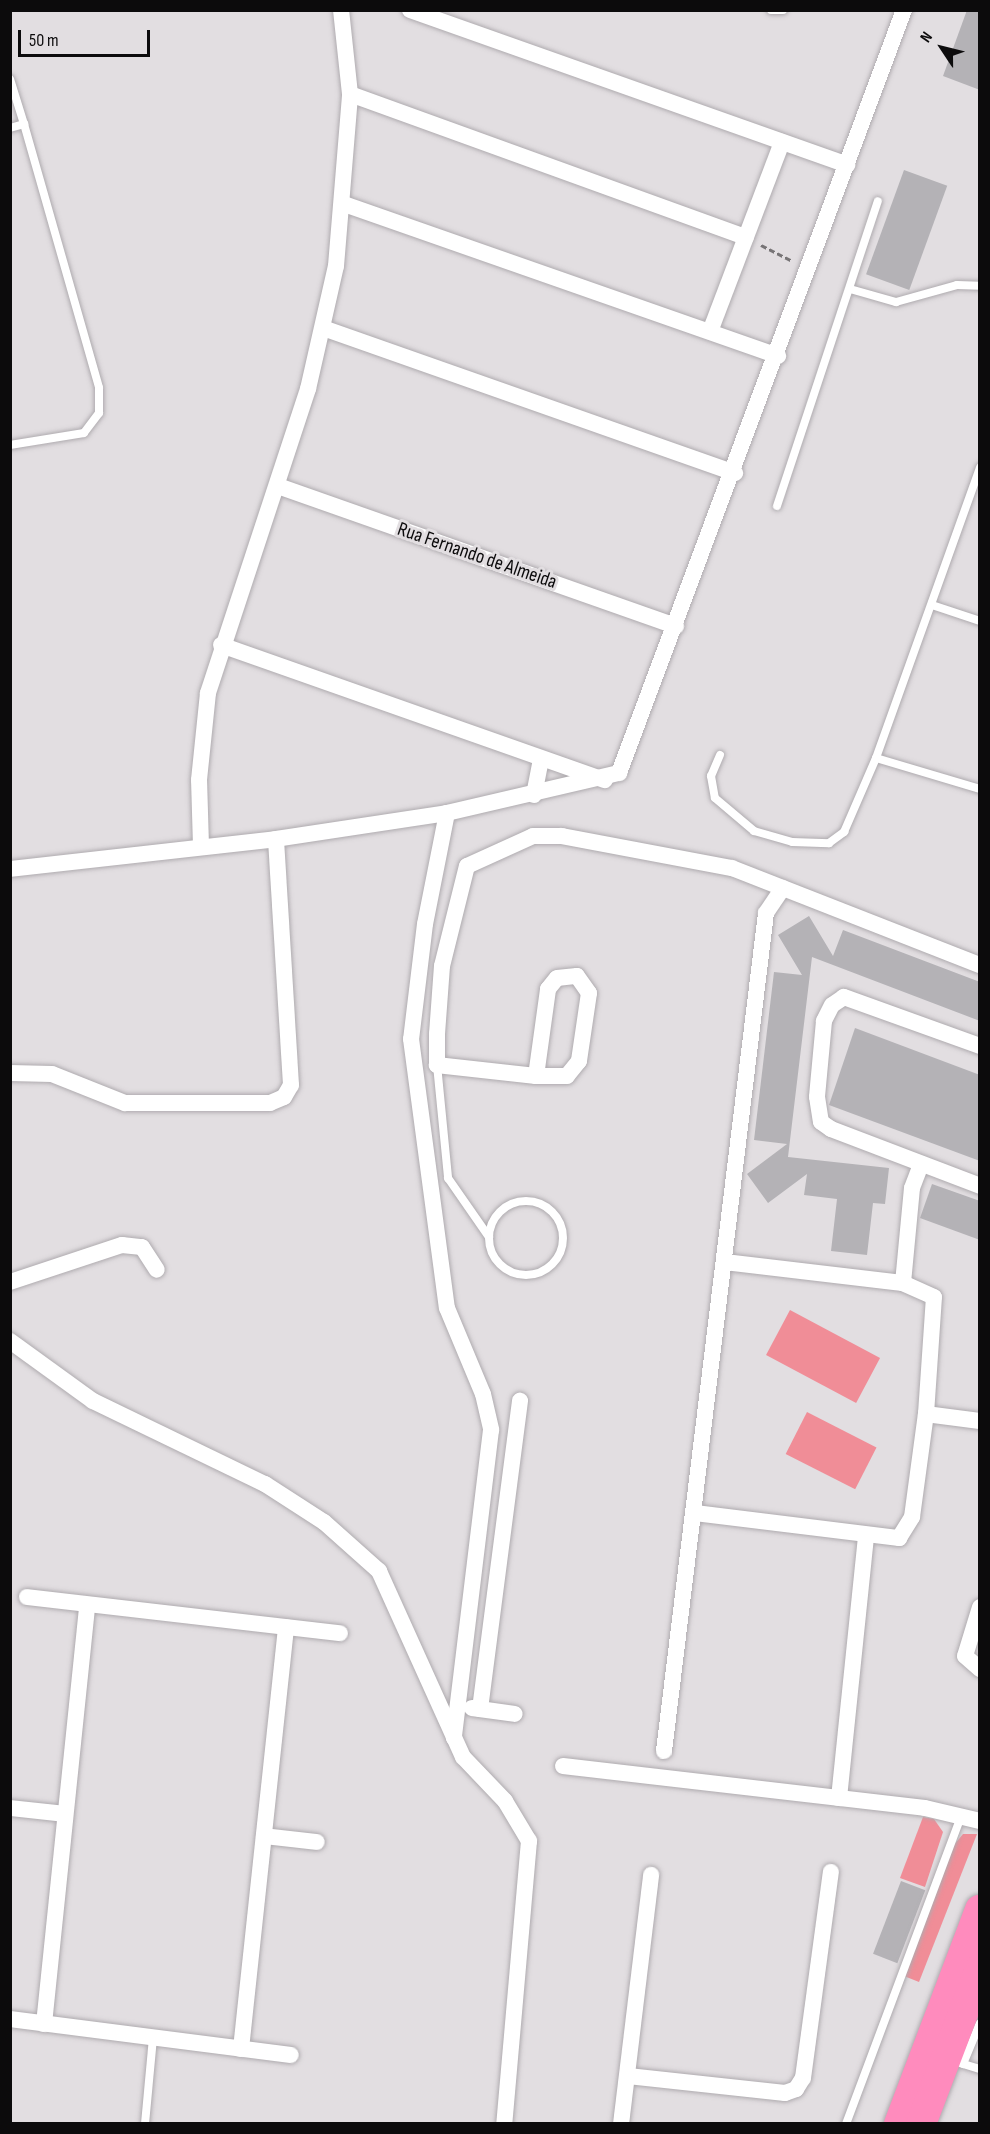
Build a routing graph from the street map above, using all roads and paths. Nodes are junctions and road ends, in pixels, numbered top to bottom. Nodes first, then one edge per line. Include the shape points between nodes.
1 (341, 10) edge
2 (771, 10) edge
3 (783, 10) edge
4 (904, 10) edge
5 (420, 12) edge
6 (10, 79) edge
7 (350, 94) junction
8 (24, 124) junction
9 (10, 128) edge
10 (782, 142) junction
11 (848, 165) junction
12 (878, 201) dead end
13 (344, 204) junction
14 (746, 237) junction
15 (809, 270) junction
16 (980, 286) edge
17 (850, 289) junction
18 (323, 328) junction
19 (711, 329) junction
20 (778, 356) junction
21 (10, 445) edge
22 (980, 467) edge
23 (735, 473) junction
24 (278, 486) junction
25 (777, 506) dead end
26 (932, 604) junction
27 (980, 621) edge
28 (676, 626) junction
29 (221, 645) junction
30 (720, 755) dead end
31 (876, 758) junction
32 (541, 759) junction
33 (605, 780) junction
34 (980, 789) edge
35 (534, 795) junction
36 (447, 813) junction
37 (276, 839) junction
38 (201, 846) junction
39 (10, 869) edge
40 (783, 888) junction
41 (980, 965) edge
42 (980, 1046) edge
43 (437, 1065) junction
44 (10, 1073) edge
45 (536, 1076) junction
46 (921, 1164) junction
47 (980, 1186) edge
48 (489, 1237) junction
49 (724, 1262) junction
50 (158, 1270) dead end
51 (10, 1282) edge
52 (903, 1283) junction
53 (10, 1341) edge
54 (520, 1401) dead end
55 (926, 1414) junction
56 (980, 1421) edge
57 (695, 1513) junction
58 (866, 1536) junction
59 (27, 1597) dead end
60 (87, 1605) junction
61 (978, 1616) edge
62 (286, 1627) junction
63 (340, 1633) dead end
64 (980, 1669) edge
65 (458, 1707) junction
66 (480, 1709) junction
67 (515, 1714) dead end
68 (453, 1739) junction
69 (664, 1751) dead end
70 (563, 1766) dead end
71 (839, 1798) junction
72 (10, 1808) edge
73 (65, 1814) junction
74 (961, 1816) junction
75 (980, 1821) edge
76 (264, 1836) junction
77 (317, 1842) dead end
78 (831, 1872) dead end
79 (651, 1875) dead end
80 (980, 1910) edge
81 (980, 1969) edge
82 (10, 2019) edge
83 (980, 2023) edge
84 (44, 2024) junction
85 (153, 2038) junction
86 (241, 2049) junction
87 (291, 2055) dead end
88 (954, 2061) junction
89 (980, 2069) edge
90 (628, 2076) junction
91 (145, 2124) edge
92 (504, 2124) edge
93 (621, 2124) edge
94 (846, 2124) edge
95 (899, 2124) edge
96 (921, 2124) edge

1 - 7 street
2 - 3 lane
4 - 11 street
5 - 10 street
6 - 8 lane
7 - 13 street
7 - 14 street
8 - 9 lane
8 - 21 lane via 99,388 99,413 84,433
10 - 11 street
10 - 14 street
11 - 15 street
12 - 17 lane
13 - 18 street
13 - 19 street
14 - 15 path
14 - 19 street
15 - 20 street
16 - 17 lane via 957,285 896,302
17 - 25 lane
18 - 23 street
18 - 24 street
19 - 20 street
20 - 23 street
22 - 26 lane
23 - 28 street
24 - 28 street, Rua Fernando de Almeida
24 - 29 street
26 - 27 lane
26 - 31 lane
28 - 33 street via 628,760
29 - 32 street
29 - 38 street via 202,744
30 - 31 lane via 711,776 715,798 731,816 754,831 792,842 829,843 844,832
31 - 34 lane
32 - 33 street
32 - 35 street
33 - 35 street
35 - 36 street
36 - 37 street
36 - 65 street via 425,924 411,1039 447,1308 483,1394 491,1430
37 - 38 street
37 - 44 street via 291,1085 284,1097 270,1103 125,1103 52,1074
38 - 39 street
40 - 41 street
40 - 43 street via 732,868 562,836 533,836 479,857 466,866 442,966
40 - 49 street via 766,913
42 - 46 street via 844,997 832,1005 824,1021 817,1097 821,1122
43 - 45 street
43 - 48 lane via 448,1178
45 - 45 street via 560,1077 577,1068 589,993 577,976 557,978 548,989
46 - 47 street
46 - 52 street via 912,1188
48 - 48 lane via 495,1259 526,1276 557,1260 564,1239 556,1214 534,1201 503,1209
49 - 52 street
49 - 57 street
50 - 51 street via 142,1247 122,1245
52 - 55 street via 934,1297 937,1310
53 - 68 street via 93,1401 265,1484 364,1554 393,1594
54 - 66 street
55 - 56 street
55 - 58 street via 908,1529 899,1538
57 - 58 street
57 - 69 street
58 - 71 street
59 - 60 street
60 - 62 street
60 - 73 street
61 - 64 street via 965,1656
62 - 63 street
62 - 76 street
65 - 66 street
65 - 68 street
66 - 67 street
68 - 92 street via 518,1818 529,1841
70 - 71 street
71 - 74 street
72 - 73 street
73 - 84 street
74 - 75 street
74 - 94 lane
76 - 77 street
76 - 86 street
78 - 90 street via 803,2078 796,2089 784,2093
79 - 90 street
80 - 95 highway
81 - 88 highway
82 - 84 street
83 - 88 lane
84 - 85 street
85 - 86 street
85 - 91 lane
86 - 87 street
88 - 89 lane
88 - 96 highway
90 - 93 street

